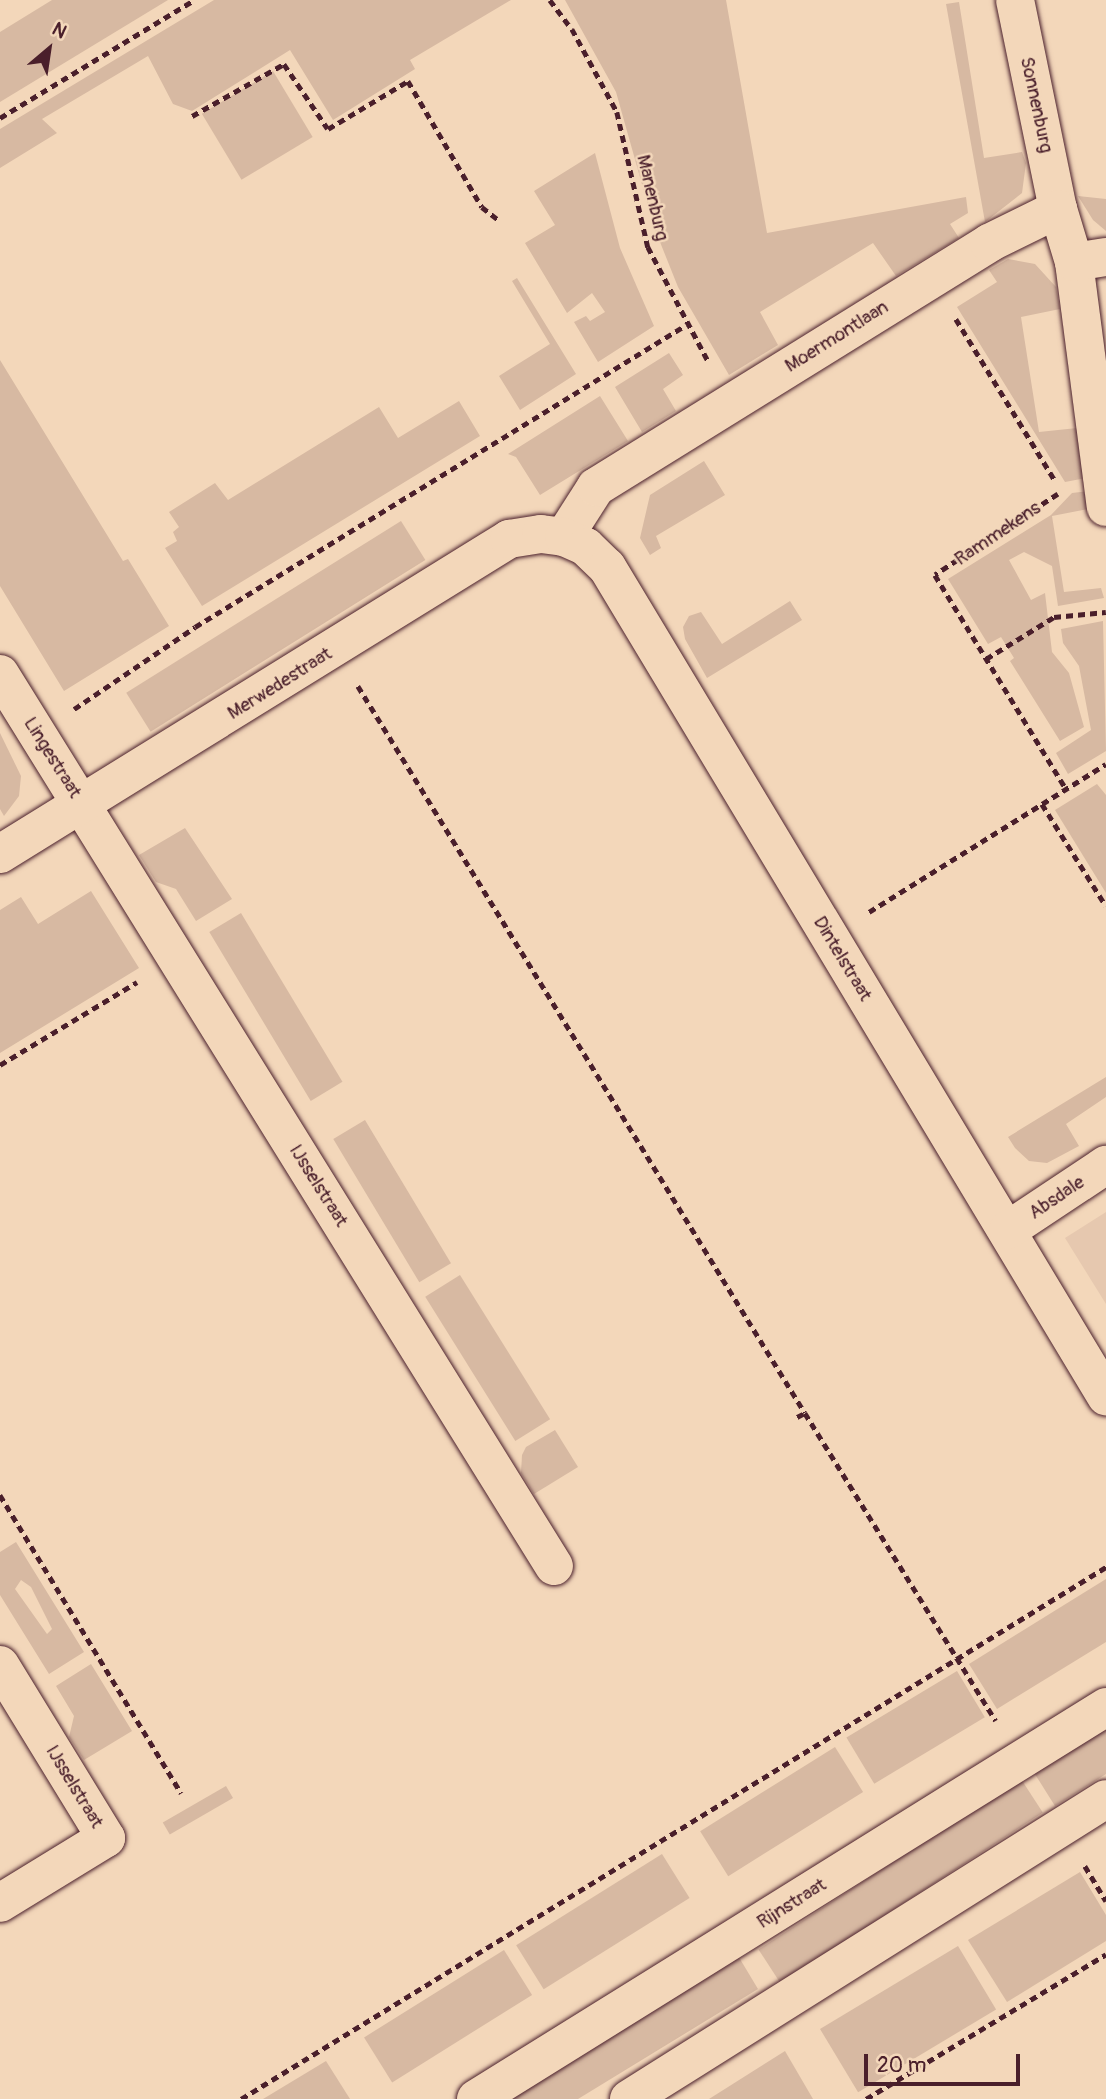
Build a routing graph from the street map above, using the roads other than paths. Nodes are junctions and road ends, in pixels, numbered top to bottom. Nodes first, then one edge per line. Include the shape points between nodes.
1 (1015, 0) edge
2 (1058, 209) junction
3 (1090, 259) edge
4 (1106, 507) edge
5 (564, 537) junction
6 (0, 674) edge
7 (82, 806) junction
8 (0, 854) edge
9 (1106, 1165) edge
10 (1008, 1230) junction
11 (1106, 1396) edge
12 (554, 1566) dead end
13 (0, 1665) edge
14 (1106, 1707) edge
15 (1106, 1798) edge
16 (0, 1903) edge
17 (476, 2099) edge
18 (629, 2099) edge

1 - 2 street, Sonnenburg
2 - 3 street
2 - 5 street, Moermontlaan via 989,243 596,487
3 - 4 street
5 - 7 street, Merwedestraat via 541,534 509,539
5 - 10 street, Dintelstraat via 586,547 607,567
6 - 7 street, Lingestraat
7 - 8 street, Merwedestraat
7 - 12 street, IJsselstraat
9 - 10 street, Absdale
10 - 11 street, Dintelstraat
13 - 16 street, IJsselstraat via 106,1838
14 - 17 street, Rijnstraat
15 - 18 street

